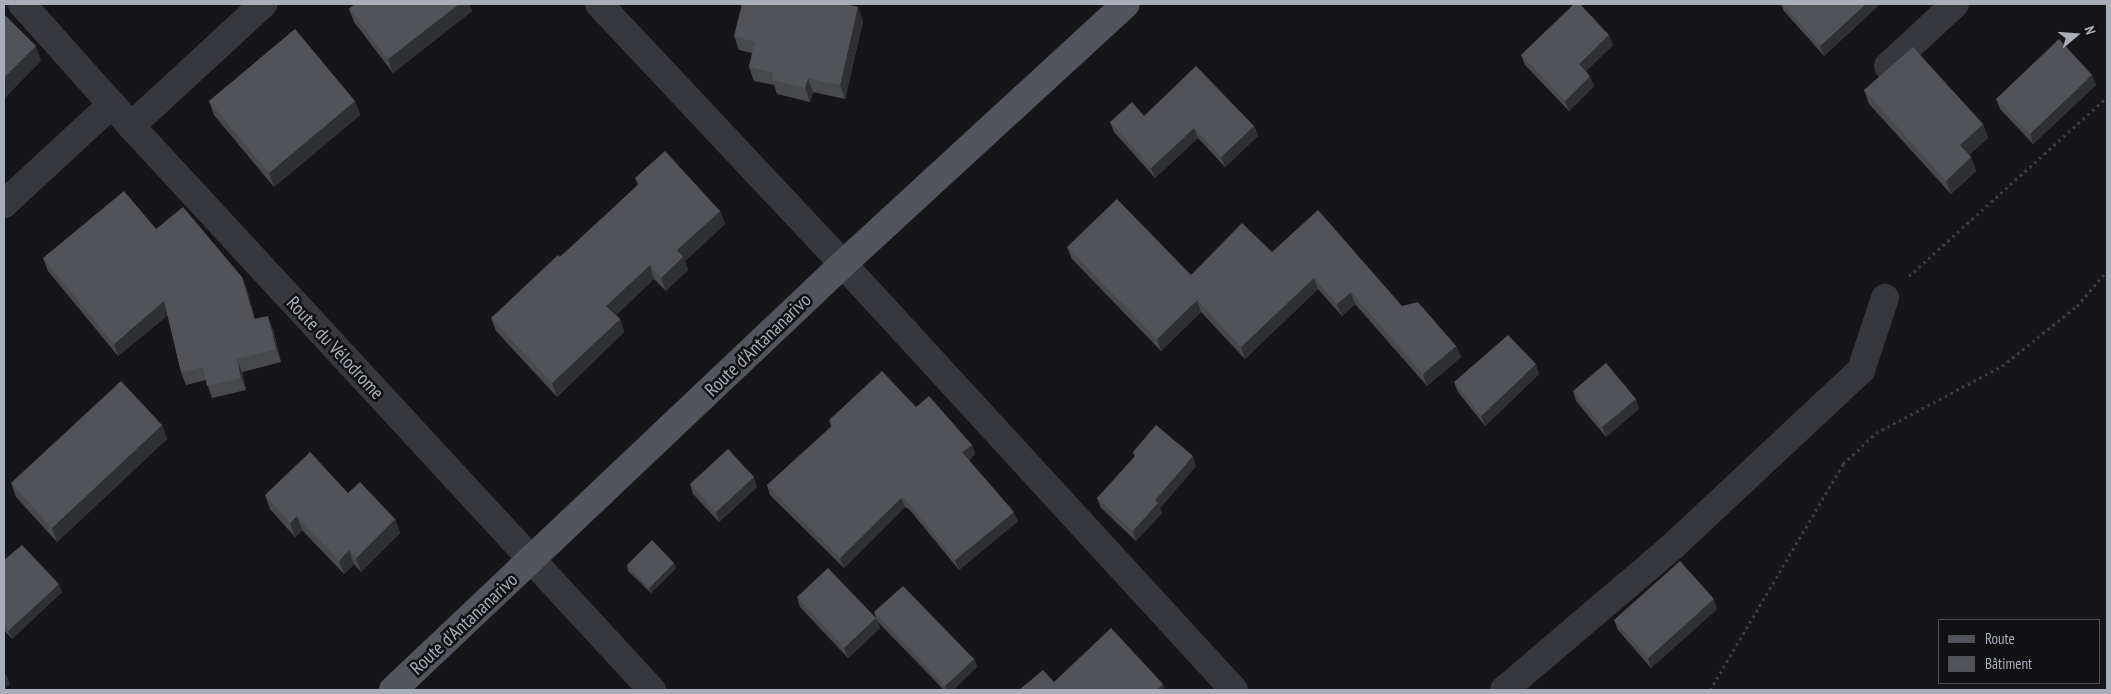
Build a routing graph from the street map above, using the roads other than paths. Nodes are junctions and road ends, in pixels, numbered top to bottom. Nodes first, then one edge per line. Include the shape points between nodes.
1 (22, 4) edge
2 (263, 4) edge
3 (599, 4) edge
4 (1126, 4) edge
5 (1955, 4) edge
6 (1888, 66) edge
7 (112, 104) junction
8 (131, 126) junction
9 (4, 204) edge
10 (843, 264) junction
11 (1885, 298) road end
12 (532, 561) junction
13 (393, 690) edge
14 (652, 690) edge
15 (1234, 690) edge
16 (1504, 690) edge

1 - 7 street, Route du Vélodrome
2 - 8 street
3 - 10 street
4 - 10 main road, Route d'Antananarivo
5 - 6 street
7 - 8 street, Route du Vélodrome
7 - 9 street
8 - 12 street, Route du Vélodrome
10 - 12 main road, Route d'Antananarivo
10 - 15 street
11 - 16 street via 1861,370 1673,546
12 - 13 main road, Route d'Antananarivo
12 - 14 street, Route du Vélodrome

